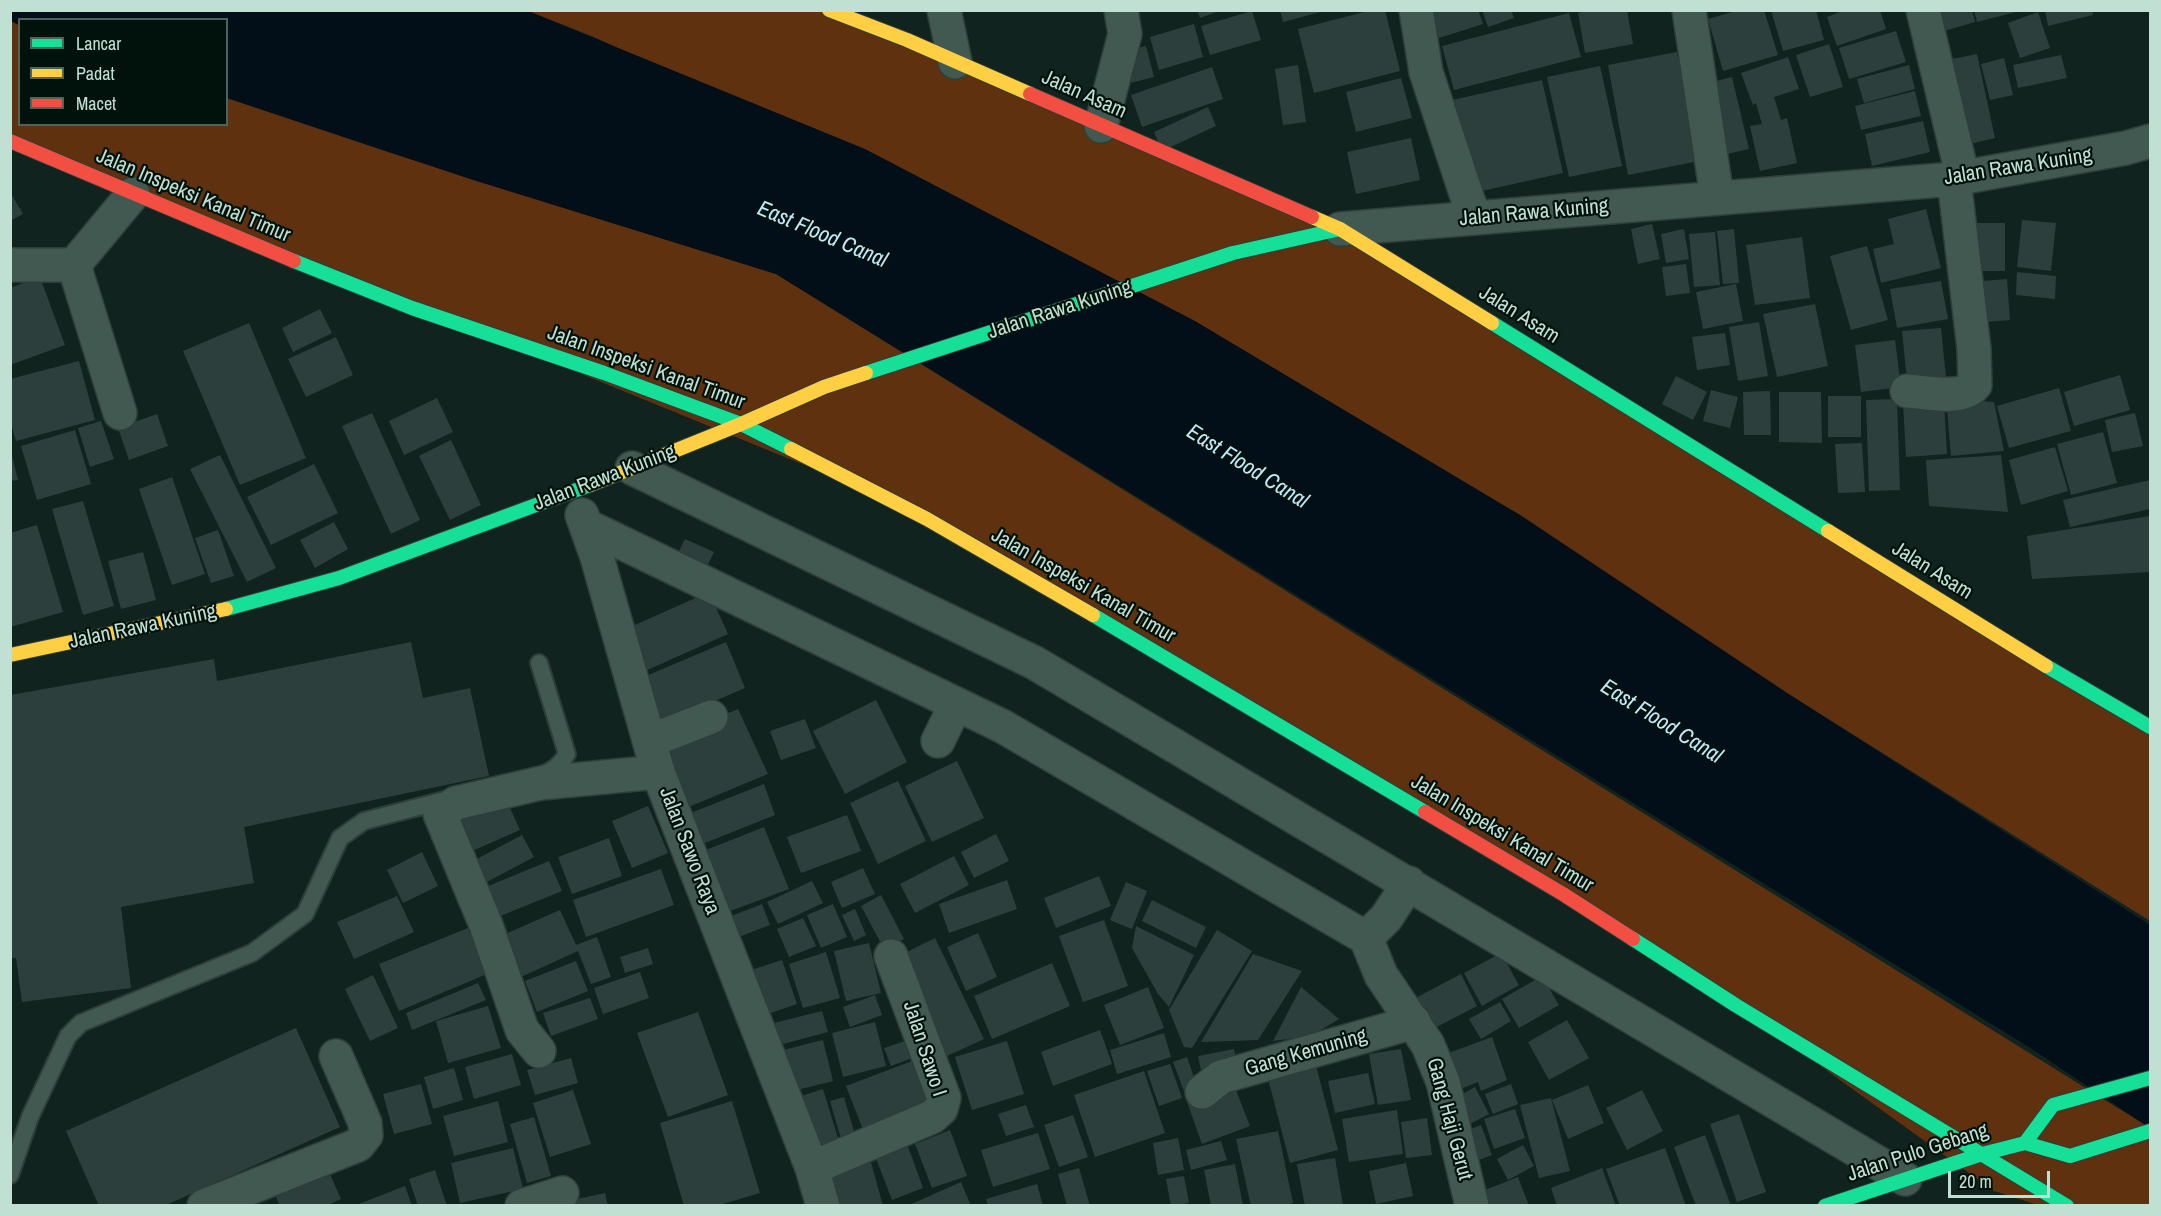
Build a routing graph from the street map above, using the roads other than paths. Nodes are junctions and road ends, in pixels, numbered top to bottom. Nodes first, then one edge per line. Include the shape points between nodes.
1 (829, 10) edge
2 (944, 10) edge
3 (1121, 10) edge
4 (1416, 10) edge
5 (1689, 10) edge
6 (1923, 10) edge
7 (955, 62) junction
8 (1101, 126) junction
9 (10, 141) edge
10 (2151, 141) edge
11 (1959, 179) junction
12 (133, 194) junction
13 (1717, 197) junction
14 (1474, 218) junction
15 (1340, 229) junction
16 (10, 265) edge
17 (74, 265) junction
18 (1907, 391) dead end
19 (120, 413) dead end
20 (741, 424) junction
21 (632, 468) junction
22 (574, 490) junction
23 (586, 526) junction
24 (10, 655) edge
25 (539, 663) dead end
26 (956, 704) junction
27 (711, 717) dead end
28 (2151, 727) edge
29 (650, 741) junction
30 (938, 741) dead end
31 (658, 772) junction
32 (1409, 883) junction
33 (1366, 938) junction
34 (891, 956) dead end
35 (1414, 1022) junction
36 (539, 1051) dead end
37 (336, 1056) dead end
38 (2151, 1078) edge
39 (1202, 1092) dead end
40 (2151, 1131) edge
41 (2025, 1143) junction
42 (1982, 1154) junction
43 (812, 1168) junction
44 (10, 1175) edge
45 (1905, 1179) junction
46 (562, 1193) dead end
47 (1830, 1205) edge
48 (204, 1206) edge
49 (522, 1206) edge
50 (823, 1206) edge
51 (1472, 1206) edge
52 (2067, 1206) edge

1 - 7 street, Jalan Asam
2 - 7 street
3 - 8 street via 1125,34
4 - 14 street via 1426,72
5 - 13 street
6 - 11 street
7 - 8 street, Jalan Asam
8 - 15 street, Jalan Asam
9 - 12 street, Jalan Inspeksi Kanal Timur
10 - 11 street, Jalan Rawa Kuning
11 - 13 street, Jalan Rawa Kuning
11 - 18 street via 1975,385 1954,394
12 - 17 street
12 - 20 street, Jalan Inspeksi Kanal Timur via 412,308
13 - 14 street, Jalan Rawa Kuning
14 - 15 street, Jalan Rawa Kuning
15 - 20 street, Jalan Rawa Kuning via 1233,253 824,387
15 - 28 street, Jalan Asam
16 - 17 street
17 - 19 street
20 - 21 street, Jalan Rawa Kuning
20 - 42 street, Jalan Inspeksi Kanal Timur via 927,519 1103,621 1563,894 1737,1006
21 - 22 street, Jalan Rawa Kuning
21 - 32 street via 1035,663
22 - 23 street, Jalan Sawo Raya
22 - 24 street, Jalan Rawa Kuning via 289,593
23 - 26 street
23 - 29 street, Jalan Sawo Raya
25 - 44 lane via 567,754 561,763 548,772 363,821 340,838 305,914 252,953 81,1023 68,1036 30,1117
26 - 30 street
26 - 33 street via 1002,726
27 - 29 street
29 - 31 street, Jalan Sawo Raya
31 - 36 street via 541,783 456,803 440,814 486,925 522,1030
31 - 43 street, Jalan Sawo Raya
32 - 33 street via 1386,918
32 - 45 street
33 - 35 street, Gang Haji Gerut via 1381,975
34 - 43 street, Jalan Sawo I via 944,1098 941,1109 932,1117
35 - 39 street, Gang Kemuning via 1221,1077
35 - 51 street, Gang Haji Gerut via 1443,1083
37 - 48 street via 365,1123 366,1135 358,1145
38 - 41 street via 2053,1105
40 - 41 street via 2070,1156
41 - 42 street, Jalan Pulo Gebang
42 - 45 street, Jalan Pulo Gebang
42 - 52 street, Jalan Inspeksi Kanal Timur
43 - 50 street, Jalan Sawo Raya
45 - 47 street, Jalan Pulo Gebang
46 - 49 street

